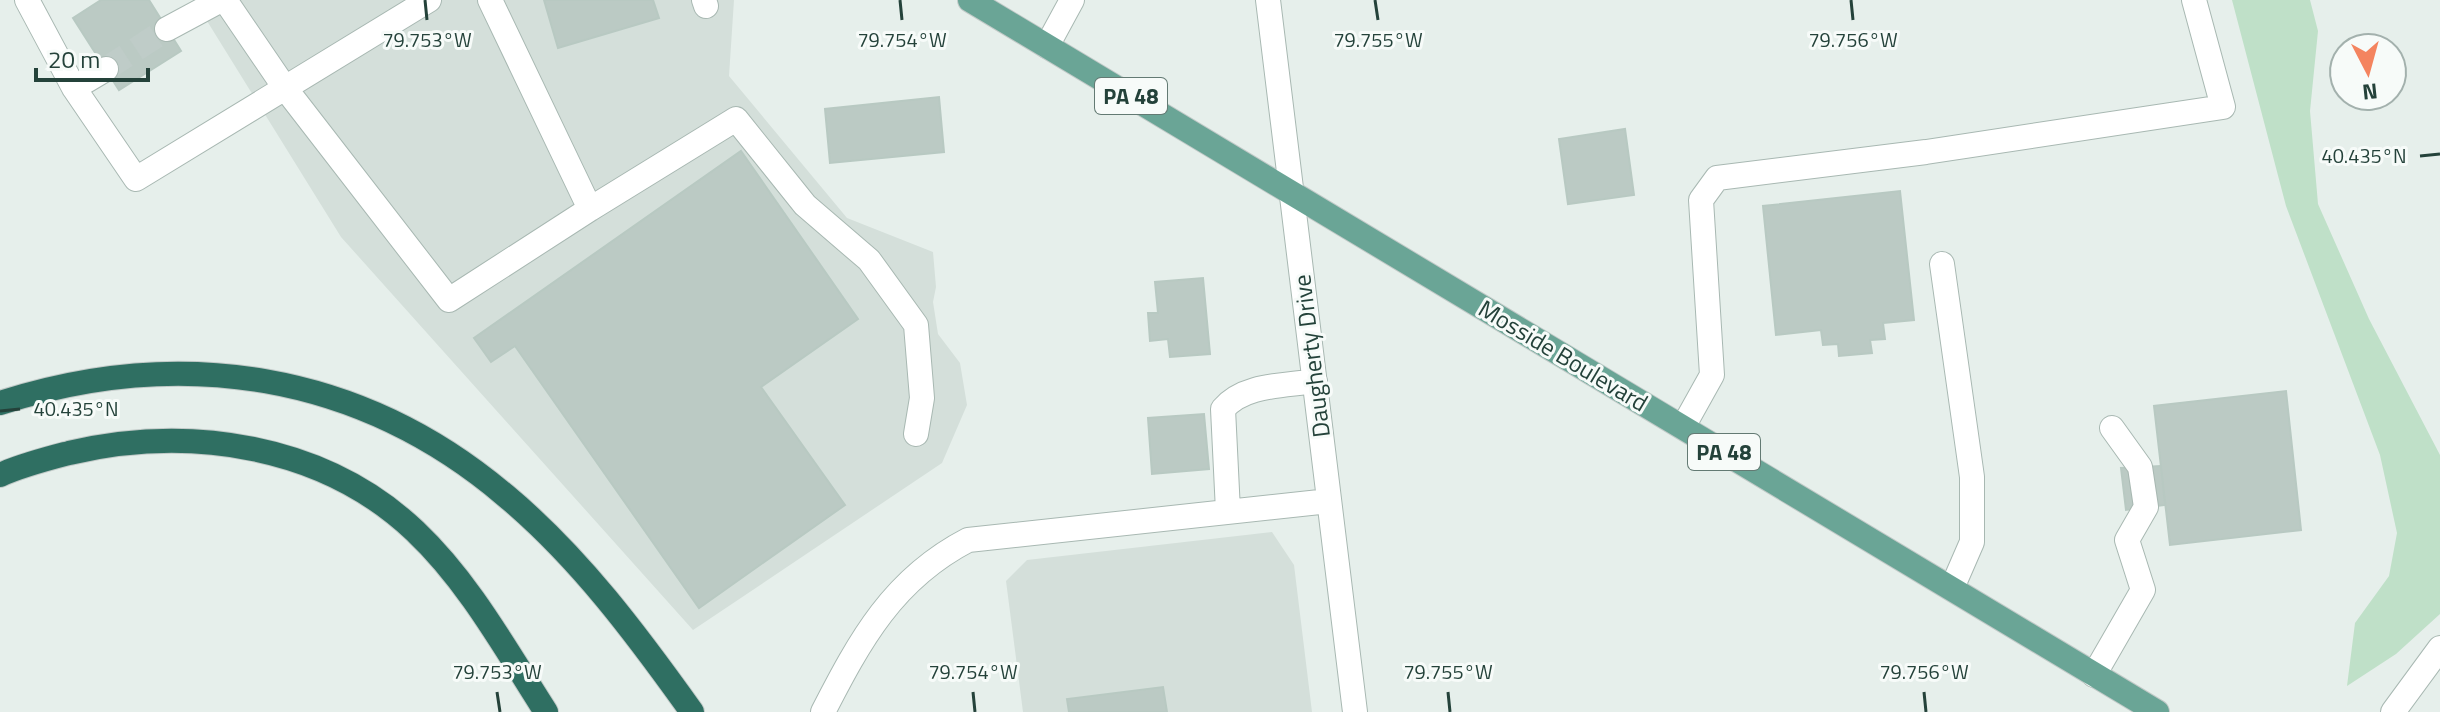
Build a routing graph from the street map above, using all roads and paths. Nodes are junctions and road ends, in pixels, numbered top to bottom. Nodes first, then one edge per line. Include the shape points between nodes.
1 (27, 0) edge
2 (223, 0) edge
3 (429, 0) edge
4 (490, 0) edge
5 (970, 0) edge
6 (1072, 0) edge
7 (1268, 0) edge
8 (2194, 0) edge
9 (167, 29) tunnel mouth
10 (1047, 46) junction
11 (106, 69) tunnel mouth
12 (74, 88) junction
13 (285, 88) junction
14 (1292, 192) junction
15 (590, 209) junction
16 (1942, 264) dead end
17 (1315, 381) junction
18 (0, 403) edge
19 (1683, 427) junction
20 (2112, 428) dead end
21 (916, 434) dead end
22 (0, 475) edge
23 (1329, 501) junction
24 (1228, 511) junction
25 (1952, 588) junction
26 (2440, 648) edge
27 (2094, 675) junction
28 (546, 712) edge
29 (692, 712) edge
30 (823, 712) edge
31 (1355, 712) edge
32 (2157, 712) edge
33 (2393, 712) edge

1 - 12 street
2 - 9 street
2 - 13 street
3 - 13 street
4 - 15 street
5 - 10 main road, Mosside Boulevard / PA 48
6 - 10 street
7 - 14 street, Daugherty Drive
8 - 19 street via 2223,107 1717,178 1701,200 1712,375
10 - 14 main road, Mosside Boulevard / PA 48
11 - 12 street
12 - 13 street via 136,179
13 - 15 street via 449,300
14 - 17 street, Daugherty Drive
14 - 19 main road, Mosside Boulevard / PA 48
15 - 21 street via 736,119 805,205 869,260 916,325 922,398
16 - 25 street via 1972,477 1972,542
17 - 23 street, Daugherty Drive
17 - 24 street via 1253,390 1234,396 1223,409
18 - 29 highway via 76,382 176,372 316,391 399,424 469,467 542,528 620,616
19 - 25 main road, Mosside Boulevard / PA 48
20 - 27 street via 2140,467 2146,507 2127,540 2143,590
22 - 28 highway via 89,449 176,440 255,449 328,472 389,509 439,556
23 - 24 street
23 - 31 street, Daugherty Drive
24 - 30 street via 968,540 939,557 890,600 856,648
25 - 27 main road, Mosside Boulevard / PA 48
26 - 33 street
27 - 32 main road, Mosside Boulevard / PA 48

